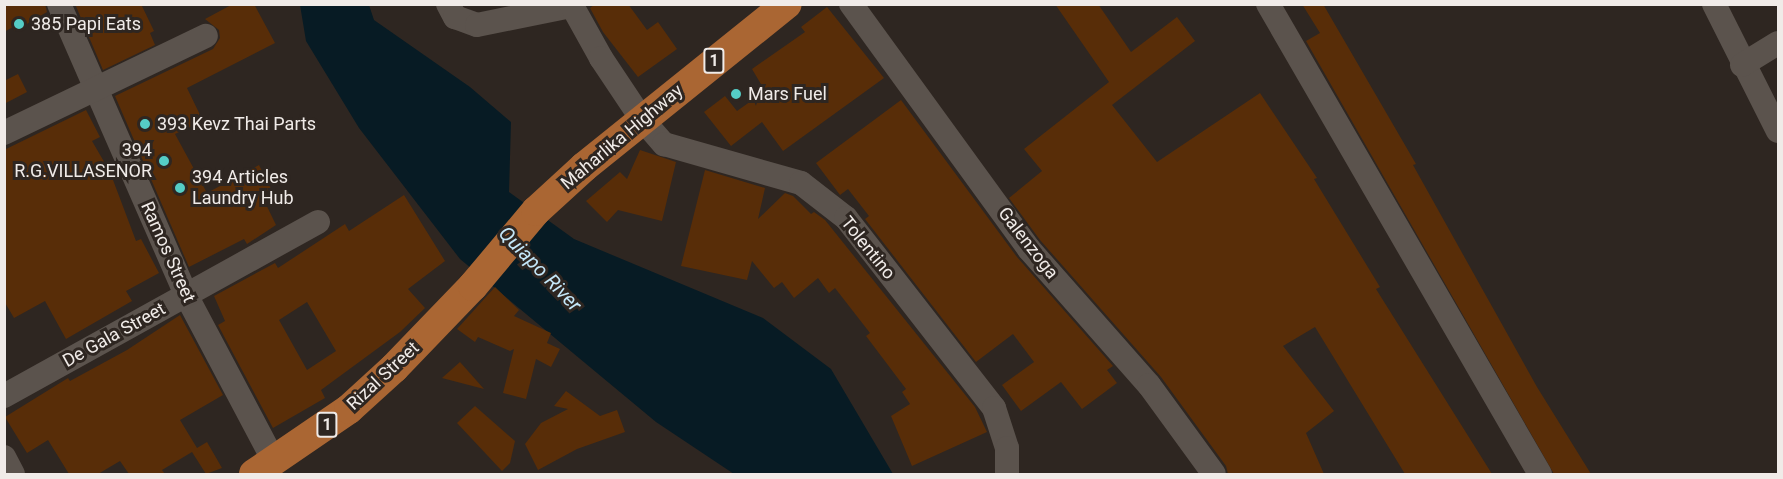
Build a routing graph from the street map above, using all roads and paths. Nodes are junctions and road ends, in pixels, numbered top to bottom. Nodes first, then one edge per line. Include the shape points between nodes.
1 (59, 4) edge
2 (448, 4) edge
3 (787, 4) edge
4 (851, 4) edge
5 (1268, 4) edge
6 (1714, 4) edge
7 (571, 5) edge
8 (206, 36) dead end
9 (1779, 43) edge
10 (1742, 65) junction
11 (96, 91) junction
12 (641, 118) junction
13 (1779, 131) edge
14 (4, 134) edge
15 (318, 222) dead end
16 (473, 286) joint
17 (186, 295) junction
18 (4, 396) edge
19 (4, 457) edge
20 (264, 468) edge
21 (13, 474) edge
22 (1007, 474) edge
23 (1214, 474) edge
24 (1540, 474) edge

1 - 11 street, Ramos Street
2 - 7 street via 455,17 477,25
3 - 12 main road, Maharlika Highway / 1
4 - 23 street, Galenzoga via 1029,249 1149,385
5 - 24 street
6 - 10 street
7 - 12 street, Tolentino
8 - 11 street
9 - 10 street
10 - 13 street
11 - 14 street
11 - 17 street, Ramos Street
12 - 16 main road, Maharlika Highway / 1 via 536,211
12 - 22 street, Tolentino via 664,144 801,183 846,218 994,408 1007,448
15 - 17 street, De Gala Street
16 - 20 main road, Rizal Street / 1 via 349,409
17 - 18 street, De Gala Street
17 - 20 street, Ramos Street
19 - 21 street

